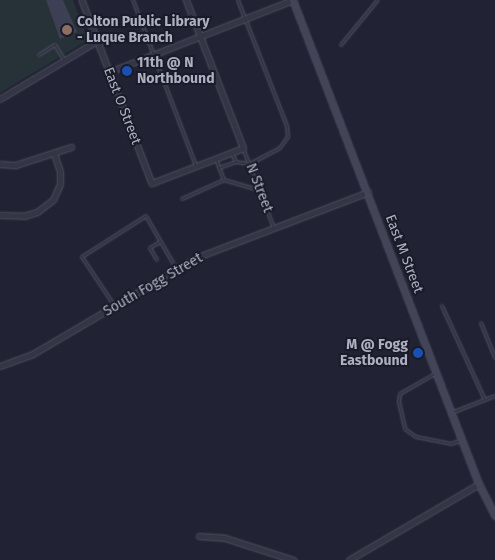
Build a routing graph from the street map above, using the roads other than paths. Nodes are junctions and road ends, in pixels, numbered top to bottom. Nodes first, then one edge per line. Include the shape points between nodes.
1 (82, 0) edge
2 (133, 0) edge
3 (186, 0) edge
4 (238, 0) edge
5 (293, 0) edge
6 (378, 0) edge
7 (246, 19) junction
8 (200, 37) junction
9 (97, 41) junction
10 (341, 45) dead end
11 (155, 54) junction
12 (39, 55) dead end
13 (65, 61) junction
14 (109, 72) junction
15 (0, 99) edge
16 (71, 147) dead end
17 (243, 148) junction
18 (232, 152) junction
19 (54, 154) junction
20 (216, 159) junction
21 (236, 162) junction
22 (0, 164) edge
23 (250, 164) junction
24 (196, 166) junction
25 (219, 168) junction
26 (224, 180) junction
27 (259, 190) junction
28 (368, 192) junction
29 (182, 199) dead end
30 (0, 215) edge
31 (274, 228) junction
32 (160, 242) junction
33 (157, 260) dead end
34 (177, 270) junction
35 (115, 306) junction
36 (442, 306) dead end
37 (481, 323) dead end
38 (495, 358) edge
39 (0, 366) edge
40 (437, 374) junction
41 (495, 396) edge
42 (485, 400) junction
43 (452, 413) junction
44 (463, 440) junction
45 (479, 484) junction
46 (495, 516) edge
47 (199, 536) dead end
48 (294, 560) edge
49 (349, 560) edge

1 - 9 street, East O Street
2 - 11 lane
3 - 8 street
4 - 7 lane
5 - 7 street
5 - 28 street, East M Street
6 - 10 lane
7 - 8 street
7 - 23 lane via 289,132 280,148
8 - 11 street
8 - 17 street
9 - 13 street
9 - 14 street, East O Street
11 - 14 street
11 - 24 lane
12 - 13 lane via 55,45
13 - 15 street
14 - 24 street, East O Street via 152,183
16 - 19 street
17 - 18 street
17 - 23 lane, N Street
18 - 20 street
18 - 21 lane
19 - 22 street via 16,165
19 - 30 street via 60,184 53,200 46,207 24,216
20 - 24 street
20 - 25 lane
21 - 23 lane
21 - 25 lane
23 - 27 lane, N Street
25 - 26 lane
26 - 27 lane
26 - 29 lane
27 - 31 lane, N Street
28 - 31 street, South Fogg Street
28 - 40 street, East M Street
31 - 34 street, South Fogg Street via 198,257
32 - 33 lane via 150,248
32 - 34 lane
32 - 35 lane via 146,216 82,257
34 - 35 street, South Fogg Street
35 - 39 street, South Fogg Street via 33,354
36 - 42 lane
37 - 38 lane
40 - 43 street, East M Street
40 - 44 lane via 400,394 405,429 416,437 440,442 451,444
41 - 42 lane
42 - 43 lane
43 - 44 street, East M Street
44 - 45 street, East M Street
45 - 46 street, East M Street
45 - 49 street
47 - 48 street via 226,538

